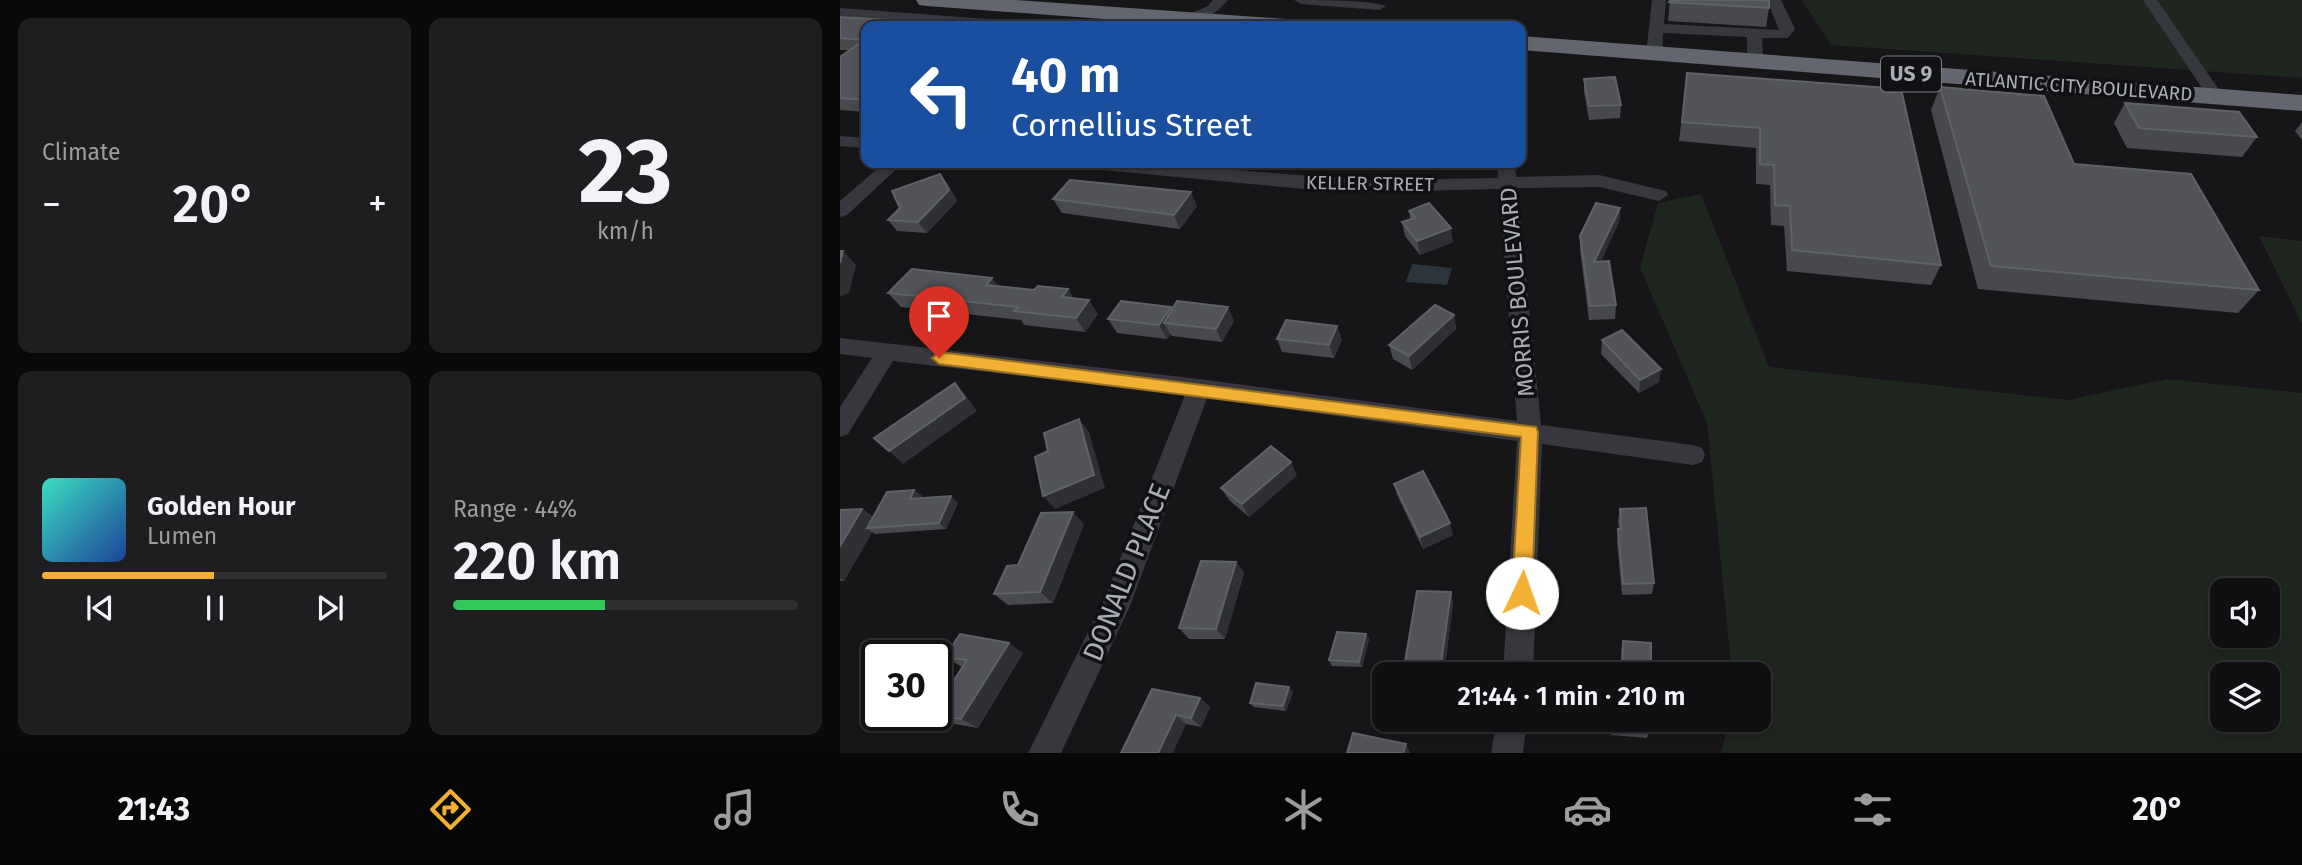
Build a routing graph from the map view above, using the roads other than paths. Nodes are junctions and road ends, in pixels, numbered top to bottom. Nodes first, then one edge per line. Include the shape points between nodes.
1 (927, 0) edge
2 (1221, 0) edge
3 (1301, 0) edge
4 (1659, 0) edge
5 (1774, 0) edge
6 (2150, 0) edge
7 (1332, 1) edge
8 (1378, 7) edge
9 (1195, 10) edge
10 (840, 12) edge
11 (960, 21) edge
12 (1258, 21) edge
13 (1657, 28) junction
14 (1754, 33) junction
15 (1526, 43) edge
16 (1654, 54) junction
17 (1755, 62) junction
18 (2216, 97) junction
19 (2302, 103) edge
20 (840, 141) edge
21 (861, 143) edge
22 (888, 168) edge
23 (1138, 168) edge
24 (1506, 172) edge
25 (1659, 195) dead end
26 (840, 211) edge
27 (840, 346) edge
28 (887, 352) junction
29 (1199, 388) junction
30 (840, 426) edge
31 (1530, 432) junction
32 (1693, 455) dead end
33 (1519, 662) edge
34 (1510, 732) edge
35 (1044, 753) edge
36 (1507, 753) edge

1 - 9 highway
2 - 9 street via 1213,9
3 - 7 street
4 - 13 street
5 - 14 street via 1788,29 1783,35
6 - 18 street
7 - 8 street
9 - 12 highway
10 - 11 street
13 - 14 street
13 - 16 street
14 - 17 street
15 - 16 highway, ATLANTIC CITY BOULEVARD / US 9
16 - 17 highway, ATLANTIC CITY BOULEVARD / US 9
17 - 18 highway, ATLANTIC CITY BOULEVARD / US 9
18 - 19 highway, ATLANTIC CITY BOULEVARD / US 9
20 - 21 street
22 - 26 street
23 - 24 street, KELLER STREET via 1395,186
24 - 25 street, KELLER STREET via 1599,181
24 - 31 street, MORRIS BOULEVARD
27 - 28 street
28 - 29 street
28 - 30 street
29 - 31 street
29 - 35 street, DONALD PLACE via 1116,606
31 - 32 street
31 - 33 street, MORRIS BOULEVARD
34 - 36 street

